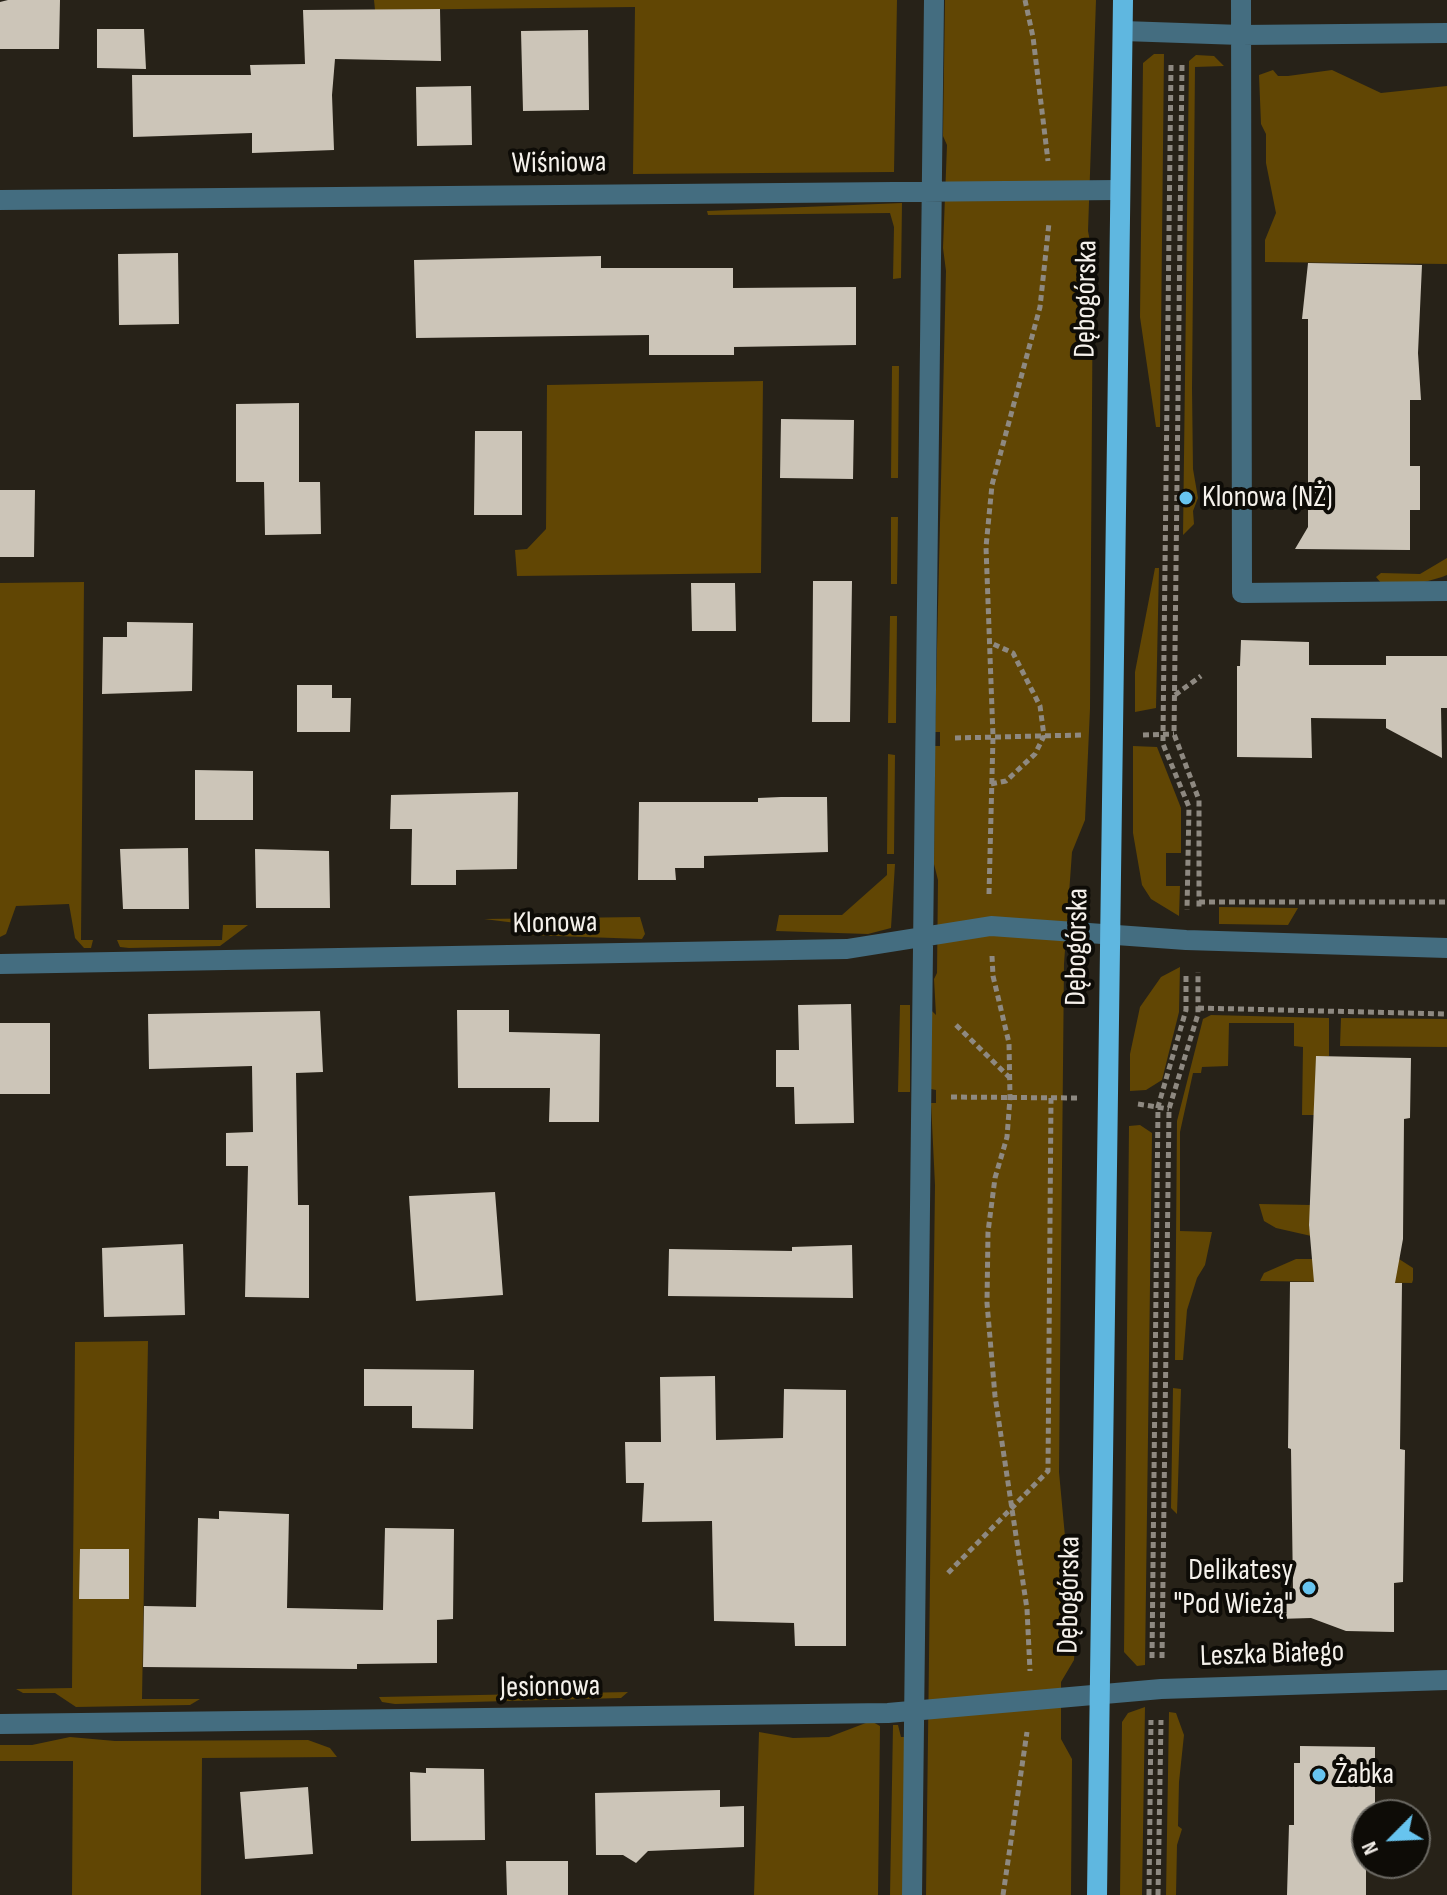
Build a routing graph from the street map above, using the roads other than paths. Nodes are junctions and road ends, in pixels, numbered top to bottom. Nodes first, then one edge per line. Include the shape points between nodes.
1 (934, 0) edge
2 (1123, 0) edge
3 (1241, 0) edge
4 (1123, 31) junction
5 (1447, 33) edge
6 (1241, 35) junction
7 (932, 190) junction
8 (1118, 190) junction
9 (0, 200) edge
10 (1447, 591) edge
11 (1109, 934) junction
12 (921, 937) junction
13 (1447, 948) edge
14 (0, 964) edge
15 (1447, 1680) edge
16 (1099, 1694) junction
17 (914, 1711) junction
18 (0, 1724) edge
19 (912, 1895) edge
20 (1097, 1895) edge

1 - 7 street
2 - 4 main road, Dębogórska
3 - 6 street
4 - 6 street
4 - 8 main road, Dębogórska
5 - 6 street
6 - 10 street via 1242,593
7 - 8 street, Wiśniowa
7 - 9 street, Wiśniowa
7 - 12 street
8 - 11 main road, Dębogórska
11 - 12 street, Klonowa via 991,926
11 - 13 street, Klonowa
11 - 16 main road, Dębogórska
12 - 14 street, Klonowa via 847,949
12 - 17 street
15 - 16 street, Leszka Białego
16 - 17 street, Jesionowa
16 - 20 main road, Dębogórska
17 - 18 street, Jesionowa
17 - 19 street

